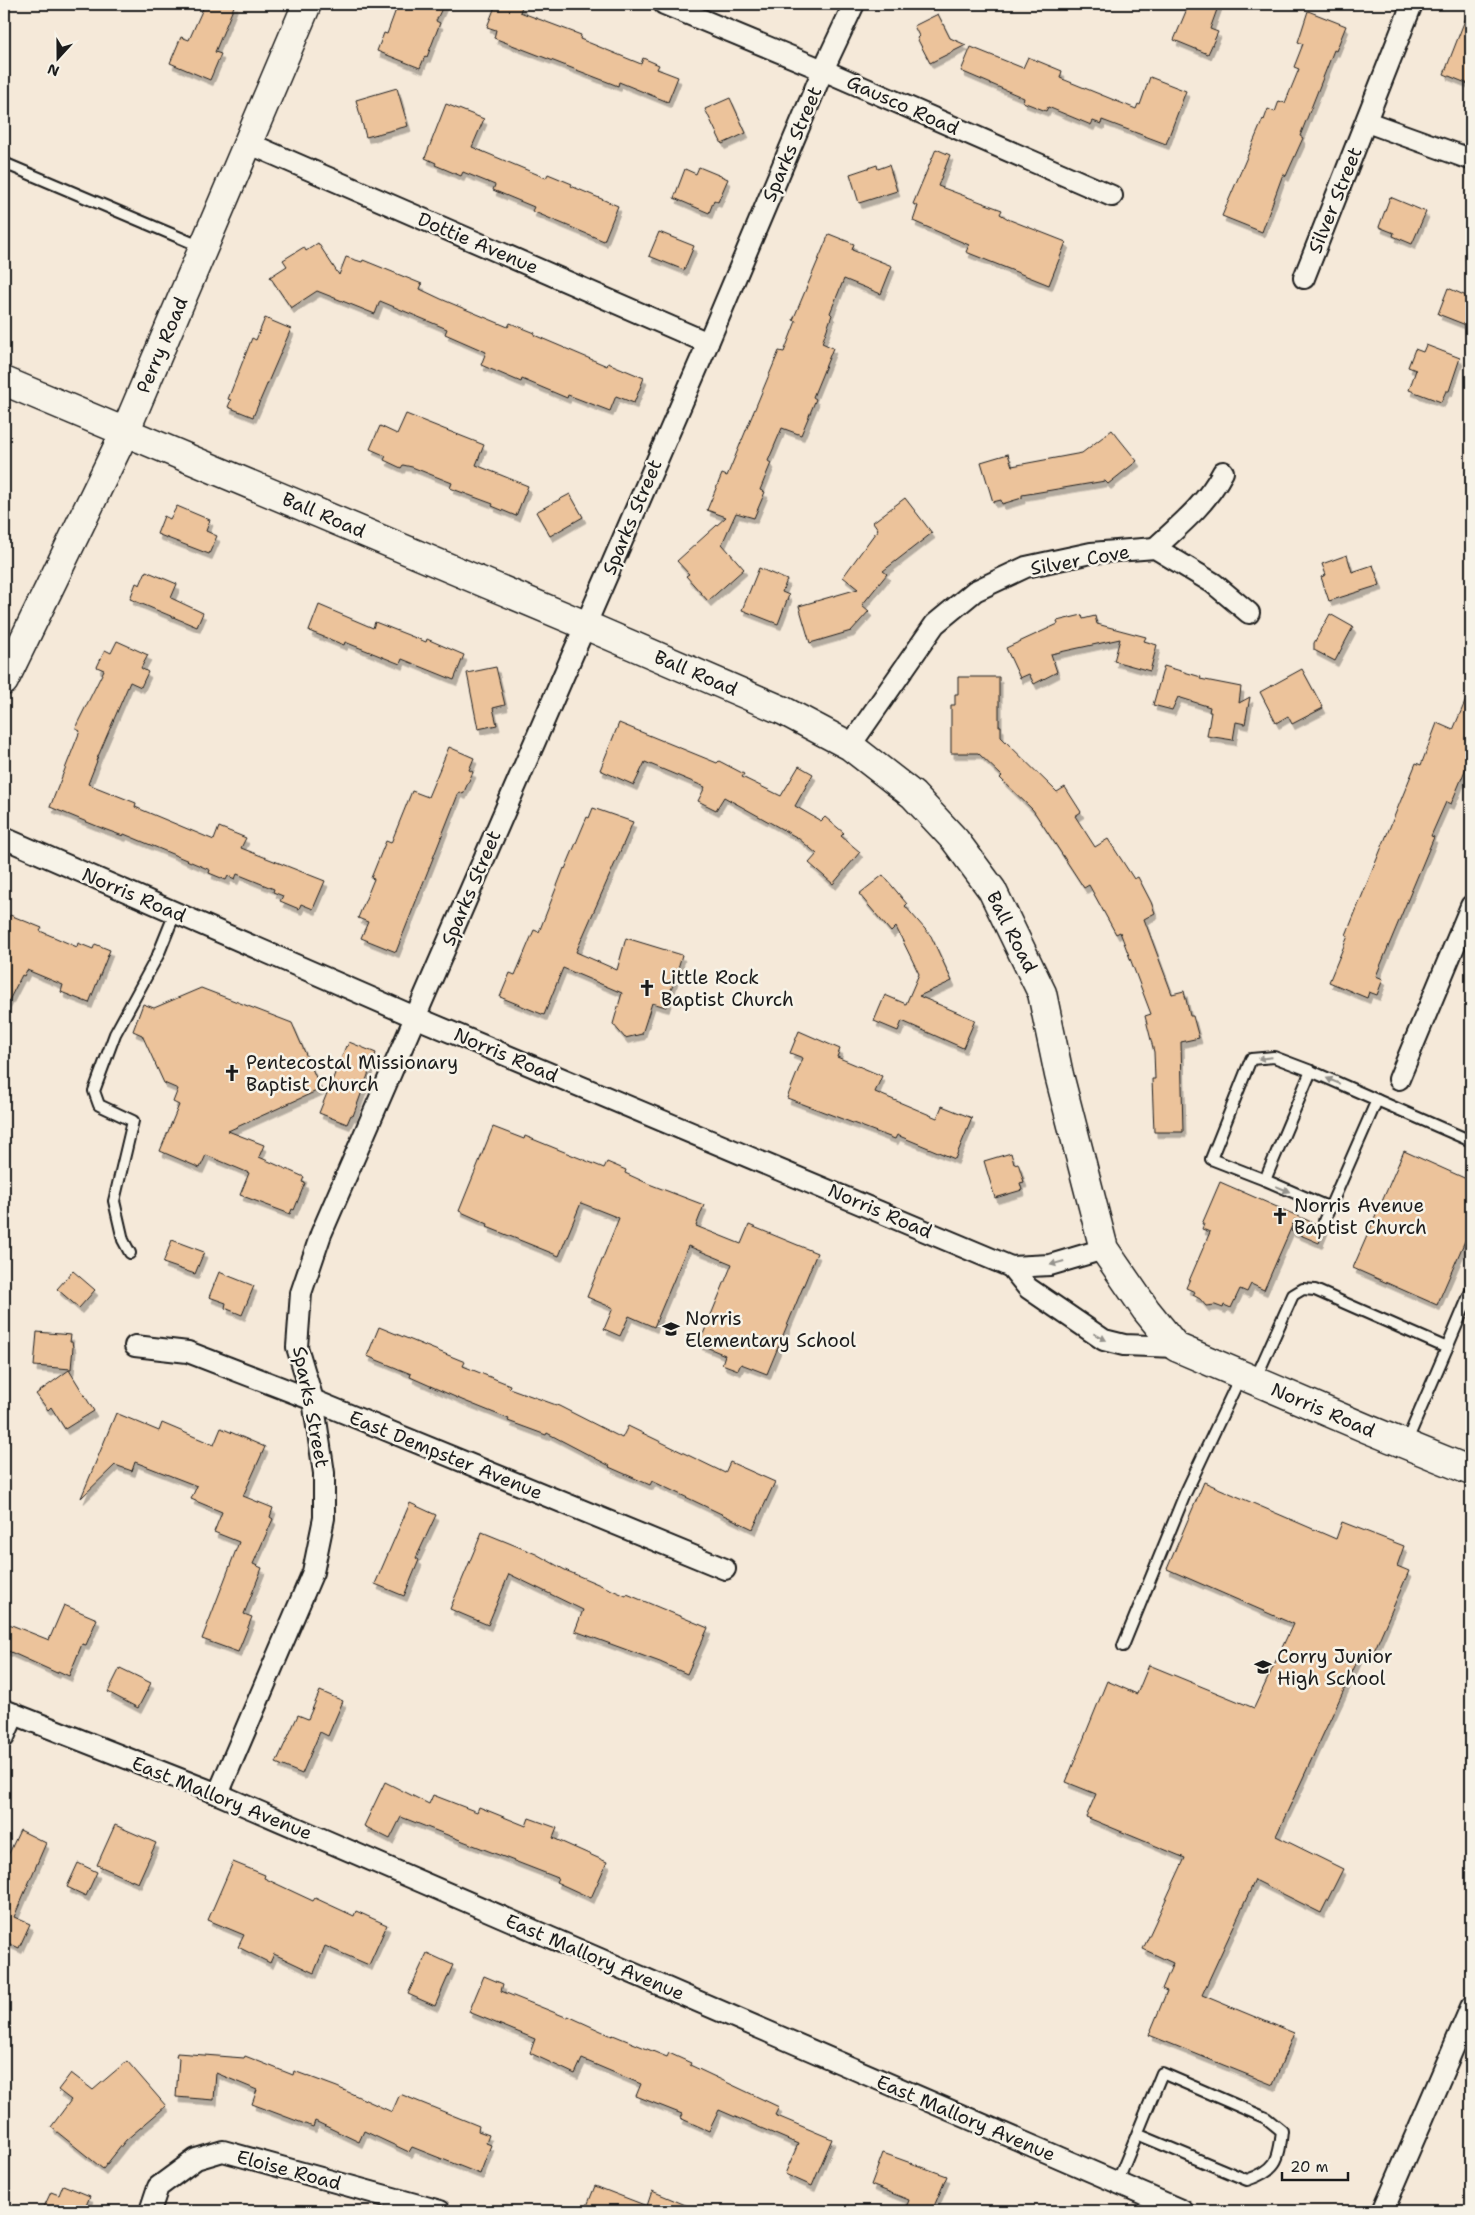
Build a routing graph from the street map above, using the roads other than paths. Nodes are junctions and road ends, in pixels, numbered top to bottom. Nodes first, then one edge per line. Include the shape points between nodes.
1 (307, 4) edge
2 (664, 4) edge
3 (854, 4) edge
4 (1412, 4) edge
5 (823, 70) junction
6 (1367, 122) junction
7 (248, 143) junction
8 (1470, 159) edge
9 (4, 163) edge
10 (1112, 196) dead end
11 (203, 248) junction
12 (1304, 278) dead end
13 (708, 342) junction
14 (4, 381) edge
15 (125, 432) junction
16 (1223, 472) dead end
17 (1155, 548) junction
18 (1249, 613) dead end
19 (585, 625) junction
20 (4, 681) edge
21 (850, 746) junction
22 (4, 838) edge
23 (1471, 906) edge
24 (175, 913) junction
25 (415, 1017) junction
26 (1311, 1071) junction
27 (1399, 1079) dead end
28 (1378, 1100) junction
29 (1471, 1141) edge
30 (1265, 1180) junction
31 (1330, 1208) junction
32 (1324, 1221) dead end
33 (1104, 1249) junction
34 (130, 1253) dead end
35 (1010, 1267) junction
36 (1471, 1291) edge
37 (135, 1346) dead end
38 (1176, 1347) junction
39 (1447, 1348) junction
40 (1248, 1377) junction
41 (313, 1400) junction
42 (1405, 1444) junction
43 (1471, 1471) edge
44 (725, 1569) dead end
45 (1122, 1646) dead end
46 (9, 1712) edge
47 (4, 1737) edge
48 (218, 1794) junction
49 (1471, 2007) edge
50 (1137, 2134) junction
51 (1117, 2183) junction
52 (150, 2211) edge
53 (440, 2211) edge
54 (1183, 2211) edge
55 (1383, 2211) edge

1 - 7 main road, Perry Road
2 - 5 street, Gausco Road
3 - 5 street, Sparks Street
4 - 6 street, Silver Street
5 - 10 street, Gausco Road
5 - 13 street, Sparks Street
6 - 8 street
6 - 12 street, Silver Street
7 - 11 main road, Perry Road
7 - 13 street, Dottie Avenue
9 - 11 lane
11 - 15 main road, Perry Road
13 - 19 street, Sparks Street
14 - 15 main road, Ball Road
15 - 19 main road, Ball Road
15 - 20 main road, Perry Road
16 - 17 street via 1216,486 1192,514
17 - 18 street, Silver Cove via 1213,583
17 - 21 street, Silver Cove via 1091,554 1026,568 975,592 935,624
19 - 21 main road, Ball Road via 784,712
19 - 25 street, Sparks Street
21 - 33 main road, Ball Road via 913,795 956,840 992,890 1042,993
22 - 24 street, Norris Road
23 - 27 street
24 - 25 street, Norris Road
24 - 34 lane via 158,955 115,1034 94,1091 98,1105 133,1121 114,1201 123,1240
25 - 35 street, Norris Road
25 - 41 street, Sparks Street via 321,1234 301,1293 297,1347
28 -> 26 lane
26 - 30 lane
26 -> 30 lane via 1274,1057 1251,1059 1211,1159
28 - 29 lane
28 - 31 lane
30 -> 31 lane
31 - 32 lane
33 -> 35 street, Norris Road via 1050,1265
33 - 38 main road, Norris Road
35 -> 38 street, Norris Road via 1028,1288 1104,1340 1124,1345
36 - 39 lane
37 - 41 street, East Dempster Avenue via 188,1352
38 - 40 main road, Norris Road
39 - 40 lane via 1315,1290 1303,1289 1293,1296
39 - 42 lane
40 - 42 main road, Norris Road
40 - 45 lane via 1184,1494
41 - 44 street, East Dempster Avenue
41 - 48 street, Sparks Street via 324,1473 324,1518 313,1572
42 - 43 main road, Norris Road
46 - 47 street
46 - 48 street, East Mallory Avenue
48 - 51 street, East Mallory Avenue
49 - 55 street
50 - 50 lane via 1162,2073 1266,2118 1282,2131 1279,2155 1264,2174 1247,2180
50 - 51 lane
51 - 54 street, East Mallory Avenue
52 - 53 street, Eloise Road via 158,2187 196,2159 223,2151

